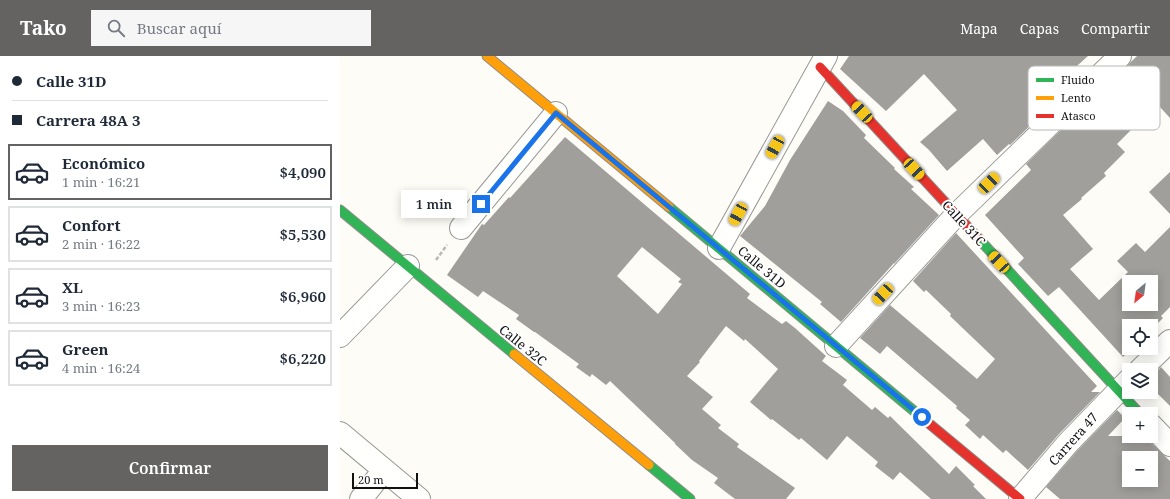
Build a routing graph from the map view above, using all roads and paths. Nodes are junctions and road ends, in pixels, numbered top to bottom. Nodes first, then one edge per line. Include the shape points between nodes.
1 (487, 56) edge
2 (1120, 56) edge
3 (823, 61) edge
4 (1110, 66) edge
5 (556, 113) junction
6 (1044, 130) edge
7 (340, 210) edge
8 (956, 215) junction
9 (461, 228) joint
10 (719, 248) junction
11 (415, 272) junction
12 (340, 336) edge
13 (1170, 341) edge
14 (836, 346) junction
15 (1147, 363) edge
16 (1122, 384) edge
17 (1122, 388) edge
18 (1158, 432) edge
19 (340, 433) edge
20 (1170, 445) edge
21 (384, 470) junction
22 (361, 499) edge
23 (418, 499) edge
24 (690, 499) edge
25 (1020, 499) edge

1 - 5 street, Calle 31D
2 - 4 street
3 - 8 street, Calle 31C
3 - 10 street
5 - 9 street
5 - 10 street, Calle 31D
6 - 8 street
7 - 11 street, Calle 32C
8 - 14 street
8 - 16 street, Calle 31C
9 - 11 path
10 - 14 street, Calle 31D
11 - 12 street
11 - 24 street, Calle 32C
13 - 15 street
14 - 25 street, Calle 31D
17 - 25 street, Carrera 47 via 1068,443
18 - 20 street
19 - 21 street
21 - 22 street
21 - 23 street

